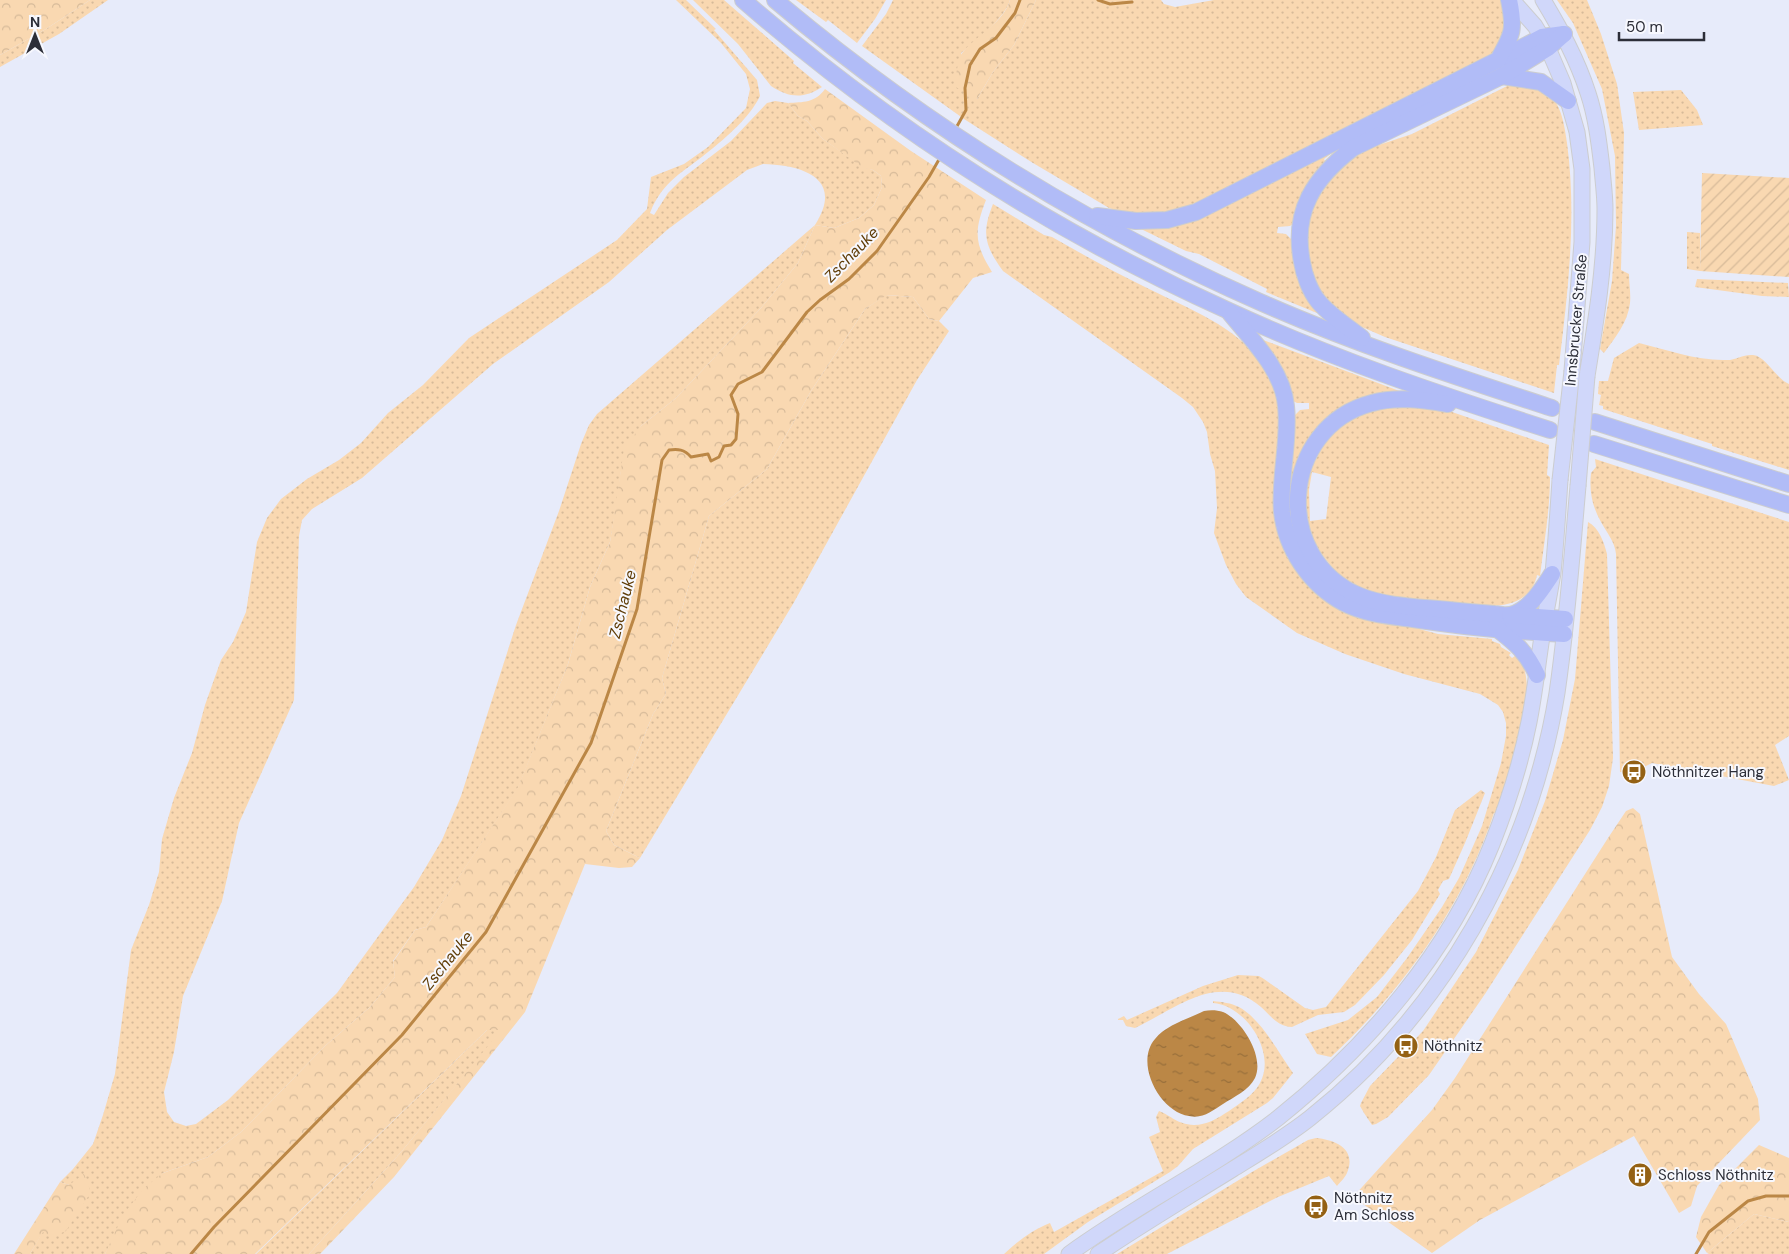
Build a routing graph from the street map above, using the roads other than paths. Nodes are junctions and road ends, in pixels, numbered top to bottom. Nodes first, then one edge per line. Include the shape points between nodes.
1 (743, 0) edge
2 (775, 0) edge
3 (1510, 0) edge
4 (1543, 0) edge
5 (1564, 34) junction
6 (1545, 43) junction
7 (1500, 68) junction
8 (1568, 101) junction
9 (1084, 214) junction
10 (1229, 311) junction
11 (1377, 350) junction
12 (1552, 408) dead end
13 (1487, 409) junction
14 (1596, 422) dead end
15 (1550, 430) dead end
16 (1594, 444) dead end
17 (1789, 484) edge
18 (1789, 505) edge
19 (1552, 574) junction
20 (1510, 615) junction
21 (1544, 625) junction
22 (1565, 627) junction
23 (1496, 628) junction
24 (1537, 676) junction
25 (1069, 1254) edge
26 (1098, 1254) edge

1 - 10 highway via 866,99 958,162 1053,221 1140,269
2 - 9 highway via 880,83 962,140
3 - 6 main road, Innsbrucker Straße via 1535,26
3 - 7 highway via 1511,38
4 - 5 main road, Innsbrucker Straße
5 - 6 highway
5 - 22 main road, Innsbrucker Straße, bridge via 1596,121 1605,209 1601,288 1587,376
6 - 7 highway
6 - 8 main road, Innsbrucker Straße
7 - 8 highway via 1541,82
7 - 9 highway via 1196,212 1167,220 1136,221
7 - 11 highway via 1354,148 1322,176 1306,204 1300,223 1300,251 1311,289 1332,314
8 - 19 main road, Innsbrucker Straße, bridge via 1577,132 1583,194 1581,275
9 - 11 highway via 1222,285
10 - 13 highway via 1370,369
10 - 23 highway via 1280,383 1286,405 1282,512 1288,537 1299,561 1318,584 1343,602 1363,611 1436,624
11 - 12 highway
13 - 15 highway
13 - 20 highway via 1408,399 1373,402 1339,418 1315,444 1303,468 1297,500 1298,519 1304,538 1321,567 1360,595 1405,605
14 - 17 highway
16 - 18 highway
19 - 20 highway via 1538,595 1523,609
19 - 21 main road, Innsbrucker Straße
20 - 21 highway
21 - 22 highway
21 - 23 highway
21 - 24 main road, Innsbrucker Straße
22 - 26 main road, Innsbrucker Straße via 1544,755 1526,813 1489,899 1438,983 1380,1055 1307,1120
23 - 24 highway via 1522,648
24 - 25 main road, Innsbrucker Straße via 1524,744 1491,846 1449,929 1404,991 1361,1042 1277,1118

